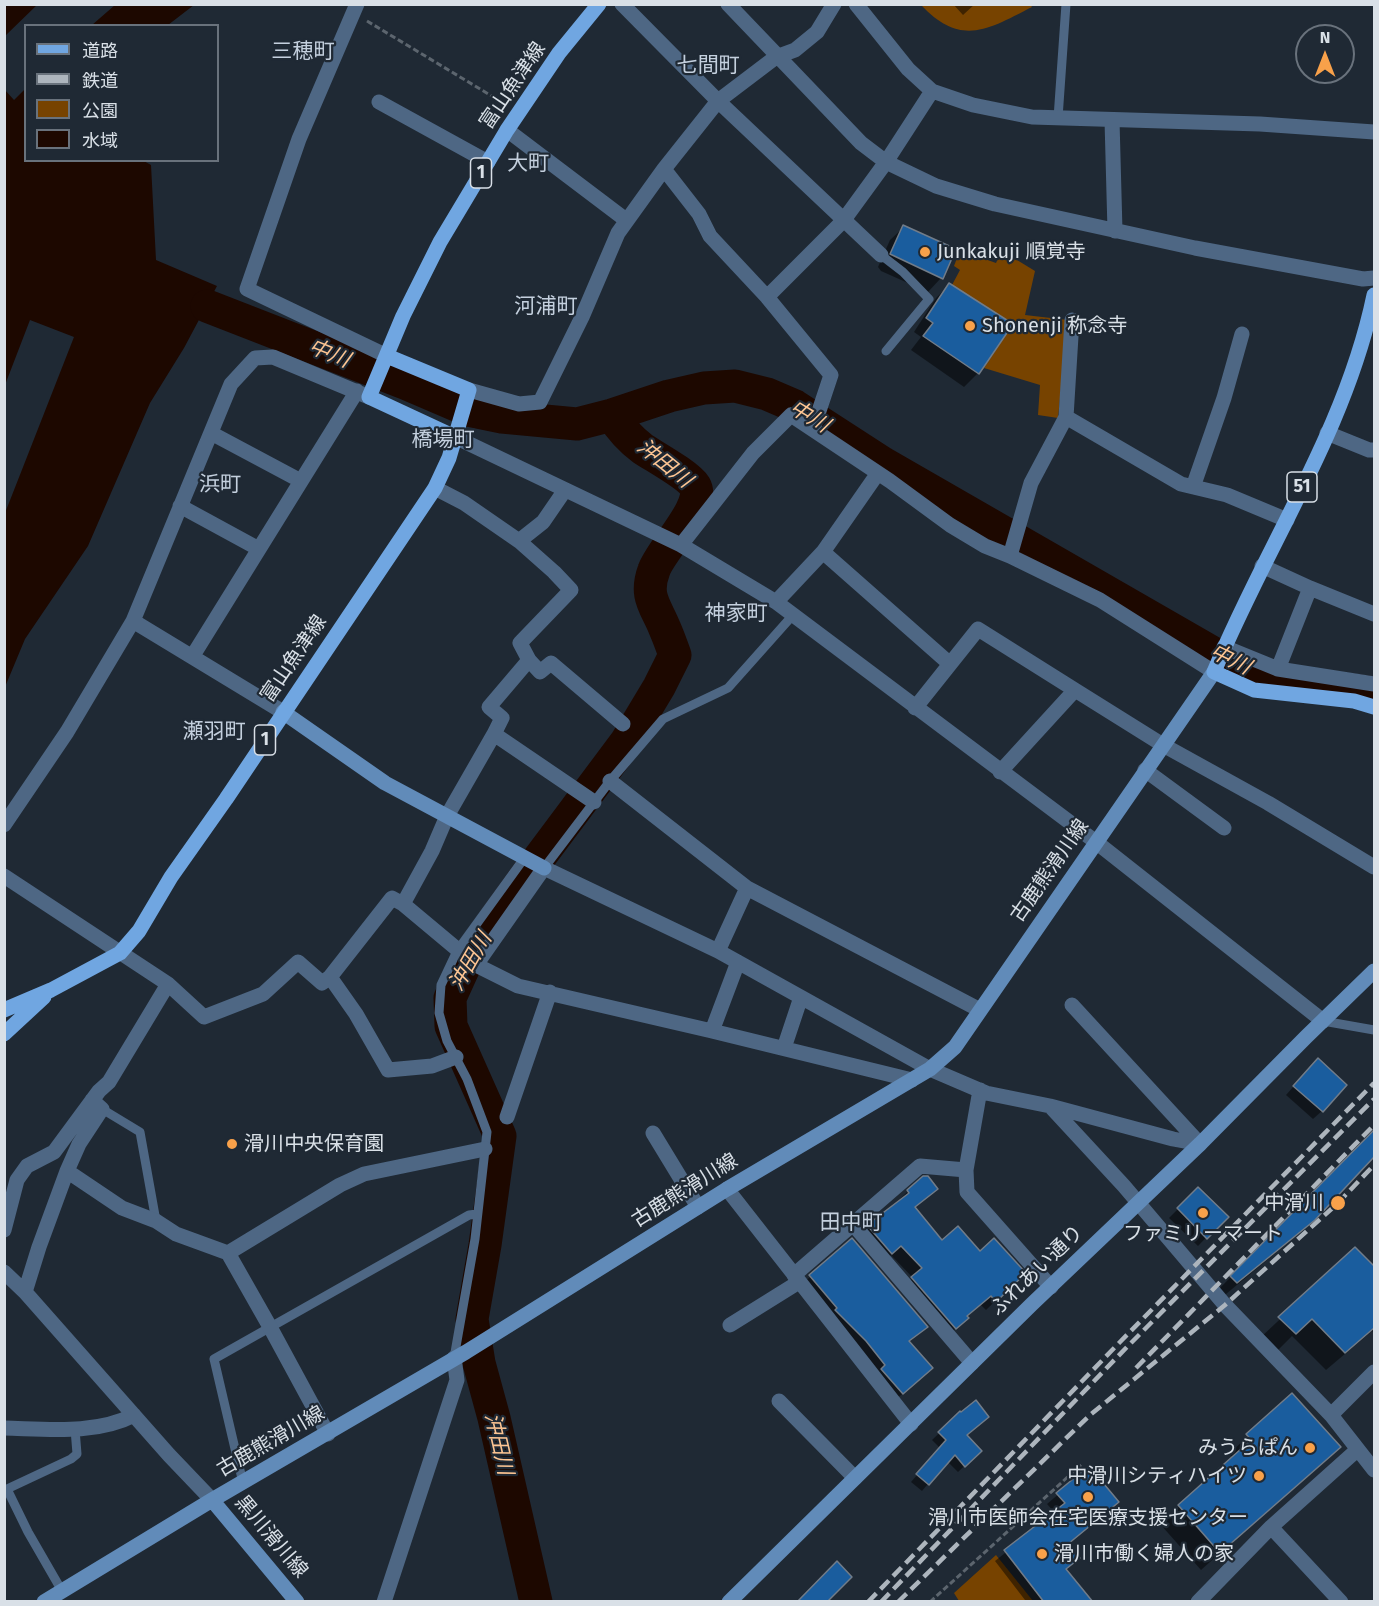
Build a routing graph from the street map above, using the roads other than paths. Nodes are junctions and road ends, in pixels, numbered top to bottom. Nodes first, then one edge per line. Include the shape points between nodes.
1 (599, 4) edge
2 (622, 4) edge
3 (728, 4) edge
4 (834, 4) edge
5 (856, 4) edge
6 (1066, 4) edge
7 (355, 9) edge
8 (776, 57) junction
9 (932, 91) junction
10 (718, 101) junction
11 (379, 102) dead end
12 (1058, 118) junction
13 (1112, 120) junction
14 (507, 130) junction
15 (1374, 132) edge
16 (488, 162) junction
17 (886, 162) junction
18 (664, 169) junction
19 (626, 220) junction
20 (843, 221) junction
21 (1115, 231) junction
22 (881, 255) joint
23 (1374, 278) edge
24 (1374, 295) edge
25 (767, 297) junction
26 (1072, 320) dead end
27 (1242, 334) dead end
28 (886, 351) dead end
29 (387, 356) junction
30 (469, 390) junction
31 (363, 394) junction
32 (1066, 417) junction
33 (813, 429) junction
34 (211, 433) junction
35 (1327, 433) junction
36 (455, 437) junction
37 (1374, 450) edge
38 (878, 473) junction
39 (301, 481) junction
40 (1193, 487) junction
41 (435, 488) junction
42 (565, 490) junction
43 (180, 506) junction
44 (1287, 520) junction
45 (519, 541) junction
46 (681, 545) junction
47 (259, 549) junction
48 (823, 552) junction
49 (1010, 556) junction
50 (1262, 566) junction
51 (1310, 588) junction
52 (776, 602) junction
53 (1374, 614) edge
54 (793, 615) junction
55 (133, 621) junction
56 (1224, 647) junction
57 (192, 657) junction
58 (529, 660) junction
59 (950, 664) junction
60 (1278, 669) junction
61 (1214, 672) junction
62 (1374, 684) edge
63 (1075, 690) junction
64 (1374, 707) edge
65 (915, 708) junction
66 (283, 712) junction
67 (623, 724) dead end
68 (494, 734) junction
69 (1162, 745) junction
70 (1145, 770) junction
71 (1000, 772) junction
72 (610, 782) junction
73 (594, 802) junction
74 (447, 816) junction
75 (4, 825) edge
76 (1224, 828) dead end
77 (1096, 843) junction
78 (525, 857) junction
79 (1374, 867) edge
80 (544, 868) junction
81 (4, 876) edge
82 (747, 888) junction
83 (404, 904) junction
84 (458, 951) junction
85 (718, 951) junction
86 (120, 953) junction
87 (738, 962) junction
88 (476, 965) junction
89 (1374, 971) edge
90 (330, 977) junction
91 (168, 984) junction
92 (51, 990) junction
93 (550, 992) junction
94 (801, 997) junction
95 (1072, 1005) dead end
96 (4, 1010) edge
97 (980, 1010) junction
98 (1323, 1021) junction
99 (1374, 1030) edge
100 (712, 1031) junction
101 (4, 1034) edge
102 (784, 1048) junction
103 (456, 1057) junction
104 (930, 1069) junction
105 (912, 1080) junction
106 (980, 1090) junction
107 (97, 1105) junction
108 (1050, 1106) junction
109 (507, 1118) dead end
110 (653, 1133) dead end
111 (1200, 1144) junction
112 (485, 1149) junction
113 (966, 1170) junction
114 (67, 1171) junction
115 (11, 1177) edge
116 (727, 1189) junction
117 (1139, 1203) junction
118 (698, 1207) junction
119 (477, 1214) junction
120 (156, 1221) junction
121 (853, 1224) junction
122 (4, 1230) edge
123 (228, 1253) junction
124 (4, 1272) edge
125 (796, 1278) junction
126 (1051, 1287) junction
127 (25, 1292) junction
128 (730, 1325) dead end
129 (270, 1327) junction
130 (460, 1355) junction
131 (972, 1363) junction
132 (1374, 1372) edge
133 (779, 1401) dead end
134 (134, 1415) junction
135 (1331, 1415) junction
136 (910, 1424) junction
137 (4, 1428) edge
138 (75, 1429) junction
139 (328, 1434) junction
140 (1357, 1450) junction
141 (1374, 1470) edge
142 (855, 1478) junction
143 (243, 1483) junction
144 (212, 1500) junction
145 (1271, 1527) junction
146 (62, 1591) junction
147 (44, 1602) edge
148 (297, 1602) edge
149 (384, 1602) edge
150 (729, 1602) edge
151 (1198, 1602) edge
152 (1341, 1602) edge

1 - 14 main road, 富山魚津線 / 1
2 - 10 street
3 - 8 street
4 - 8 street via 816,32 795,50
5 - 9 street via 908,69
6 - 12 lane
7 - 29 street via 299,139 247,289
8 - 10 street
8 - 17 street via 861,143
9 - 12 street via 973,105
9 - 17 street
10 - 18 street
10 - 20 street
11 - 16 street
12 - 13 street
13 - 15 street
13 - 21 street
14 - 16 main road, 富山魚津線 / 1
14 - 19 street
16 - 29 main road, 富山魚津線 / 1 via 440,242
17 - 20 street
17 - 21 street via 936,186 994,204
18 - 19 street
18 - 25 street via 699,214 710,236
19 - 30 street via 540,402 519,405
20 - 22 street
20 - 25 street
21 - 23 street
22 - 28 lane via 930,299
24 - 35 main road, 51 via 1346,391
25 - 33 street via 831,375
26 - 32 street
27 - 40 street
29 - 30 main road
29 - 31 main road, 富山魚津線 / 1
30 - 36 main road, 富山魚津線 / 1
31 - 34 street via 273,357 255,358 231,384
31 - 36 main road
31 - 39 street
32 - 40 street via 1181,484
32 - 49 street via 1031,483
33 - 38 street
33 - 46 street via 791,415 753,453
34 - 39 street
34 - 43 street
35 - 37 street
35 - 44 main road, 51
36 - 41 main road, 富山魚津線 / 1
36 - 42 street
38 - 48 street
38 - 49 street via 950,525
39 - 47 street
40 - 44 street via 1227,495
41 - 45 street
41 - 66 main road, 富山魚津線 / 1
42 - 45 street via 543,522
42 - 46 street
43 - 47 street
43 - 55 street
44 - 50 main road, 51
45 - 58 street via 571,590 520,644
46 - 52 street
47 - 57 street
48 - 52 street
48 - 59 street
49 - 61 street via 1100,600
50 - 51 street
50 - 56 main road, 51
51 - 53 street
51 - 60 street
52 - 54 street
54 - 65 street
54 - 72 lane via 728,688 663,720
55 - 57 street
55 - 75 street via 67,732
56 - 60 street
56 - 61 main road, 51
57 - 66 street
58 - 67 street via 540,672 551,663
58 - 68 street via 489,707 502,718
59 - 63 street via 978,629
59 - 65 street
60 - 62 street
61 - 64 main road via 1254,690 1354,701
61 - 69 main road, 古鹿熊滑川線
63 - 69 street
63 - 71 street
65 - 71 street
66 - 74 main road via 385,783
66 - 86 main road, 富山魚津線 / 1 via 139,931
68 - 73 street
68 - 74 street
69 - 70 main road, 古鹿熊滑川線
69 - 79 street
70 - 76 street
70 - 77 main road, 古鹿熊滑川線
71 - 77 street
72 - 73 lane
72 - 82 street
73 - 80 lane
74 - 78 main road
74 - 83 street
77 - 97 main road, 古鹿熊滑川線
77 - 98 street
78 - 80 main road
78 - 84 lane
80 - 85 street
80 - 88 street
81 - 86 street
82 - 85 street
82 - 97 street
83 - 84 street
83 - 90 street via 392,898
84 - 88 street
84 - 103 lane via 441,985 439,1013
85 - 87 street
86 - 91 street
86 - 92 main road, 富山魚津線 / 1
87 - 94 street
87 - 100 street
88 - 93 street via 518,986
89 - 98 main road, ふれあい通り
90 - 91 street via 322,982 298,962 263,994 204,1017
90 - 103 street via 388,1071 432,1066
91 - 107 street via 109,1082 99,1091
92 - 96 main road, 富山魚津線 / 1
92 - 101 main road, 富山魚津線 / 1
93 - 100 street
93 - 109 street
94 - 102 street
94 - 104 street
95 - 111 street
97 - 104 main road, 古鹿熊滑川線 via 955,1047
98 - 99 lane
98 - 111 main road, ふれあい通り
100 - 102 street
102 - 105 street
103 - 112 lane via 487,1132
104 - 105 main road, 古鹿熊滑川線
104 - 106 street
105 - 116 main road, 古鹿熊滑川線
106 - 108 street
106 - 113 street
107 - 114 street
107 - 115 street via 54,1152
107 - 120 lane via 140,1131
108 - 111 street
108 - 117 street
110 - 118 street
111 - 117 main road, ふれあい通り
112 - 119 lane
112 - 123 street via 364,1174
113 - 121 street via 920,1166
113 - 126 street via 967,1192
114 - 120 street via 122,1208
114 - 127 street
115 - 122 street
116 - 118 main road, 古鹿熊滑川線
116 - 125 street
117 - 126 main road, ふれあい通り
117 - 135 street via 1225,1305
118 - 130 main road, 古鹿熊滑川線
119 - 129 lane
119 - 130 lane
120 - 123 street via 176,1234
121 - 125 street
121 - 131 street
123 - 129 street
124 - 127 street
125 - 128 street
125 - 136 street
126 - 131 main road, ふれあい通り
127 - 134 street
129 - 139 street
129 - 143 lane via 214,1359
130 - 139 main road, 古鹿熊滑川線
130 - 149 street via 457,1380
131 - 136 main road, ふれあい通り
132 - 135 street
133 - 142 street
134 - 138 street via 121,1422
134 - 144 street
135 - 140 street
136 - 142 main road, ふれあい通り
137 - 138 street
138 - 146 lane via 77,1454 7,1489
139 - 143 main road, 古鹿熊滑川線
140 - 141 street
140 - 145 street
142 - 150 main road, ふれあい通り
143 - 144 main road, 古鹿熊滑川線
144 - 146 main road, 古鹿熊滑川線
144 - 148 main road, 黒川滑川線
145 - 151 street
145 - 152 street
146 - 147 main road, 古鹿熊滑川線

